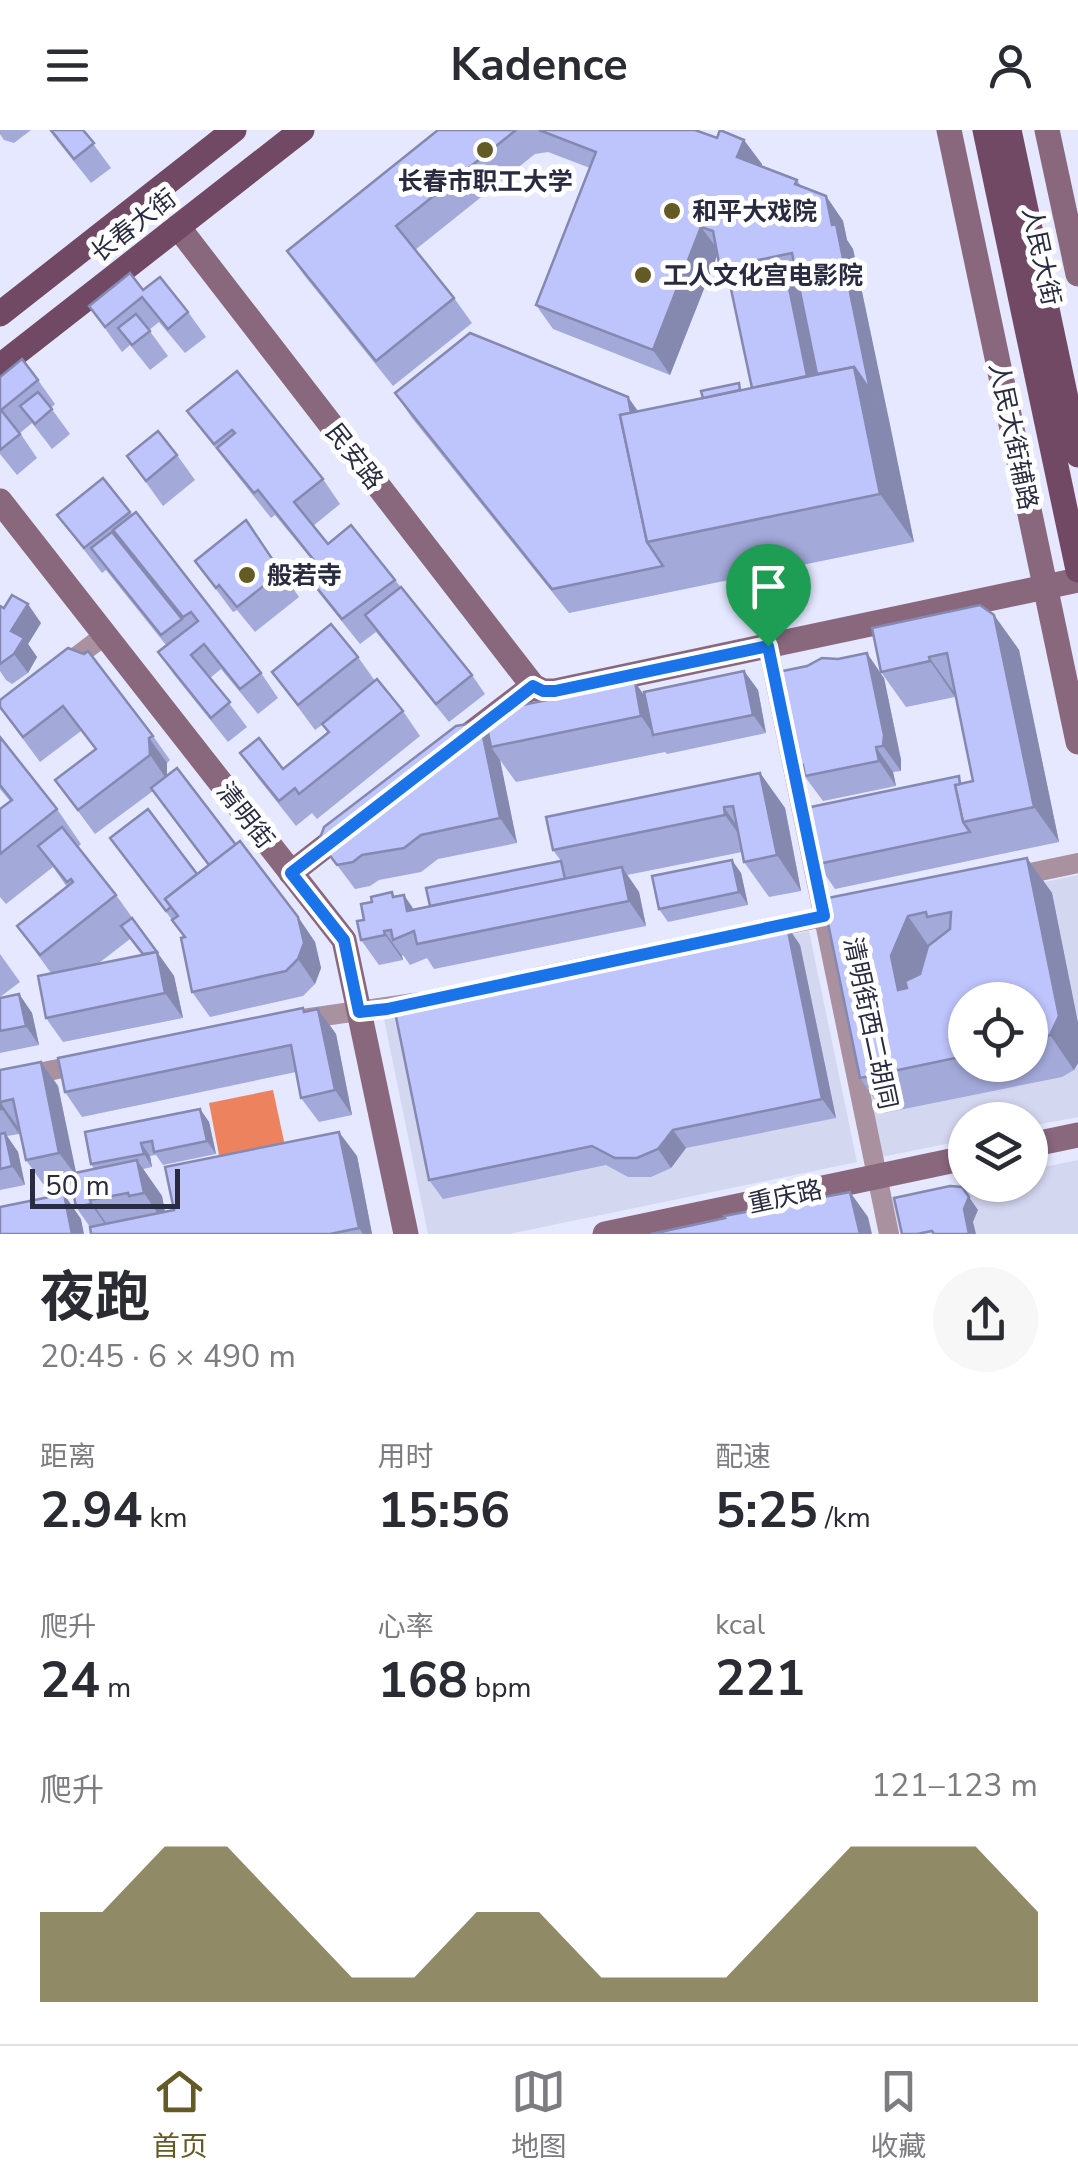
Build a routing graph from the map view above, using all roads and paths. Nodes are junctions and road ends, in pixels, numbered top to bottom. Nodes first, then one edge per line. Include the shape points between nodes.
1 (234, 130) edge
2 (302, 130) edge
3 (950, 130) edge
4 (985, 130) edge
5 (1009, 130) edge
6 (1048, 130) edge
7 (178, 227) junction
8 (1078, 274) edge
9 (0, 314) edge
10 (0, 366) edge
11 (1078, 455) edge
12 (0, 500) edge
13 (1078, 570) edge
14 (1078, 580) edge
15 (1045, 587) junction
16 (105, 635) junction
17 (768, 646) junction
18 (45, 681) edge
19 (533, 686) junction
20 (1078, 742) edge
21 (438, 759) edge
22 (364, 816) edge
23 (1078, 863) edge
24 (291, 873) junction
25 (1000, 880) edge
26 (863, 908) edge
27 (824, 916) junction
28 (520, 981) edge
29 (444, 997) edge
30 (359, 1012) junction
31 (273, 1025) edge
32 (113, 1058) edge
33 (0, 1081) edge
34 (1078, 1135) edge
35 (1048, 1141) edge
36 (948, 1162) edge
37 (877, 1177) junction
38 (406, 1234) edge
39 (605, 1234) edge
40 (889, 1234) edge

1 - 9 main road, 长春大街
2 - 7 main road, 长春大街
3 - 15 street, 人民大街辅路
4 - 13 main road, 人民大街
5 - 11 main road, 人民大街
6 - 8 street
7 - 10 main road, 长春大街
7 - 19 street, 民安路
12 - 16 street, 清明街
14 - 15 street
15 - 17 street
15 - 20 street, 人民大街辅路
16 - 18 street
16 - 24 street, 清明街
17 - 19 street via 555,691
17 - 27 street, 清明街西二胡同
19 - 21 street
22 - 24 street
23 - 25 street
24 - 30 street, 清明街 via 344,940
26 - 27 street
27 - 28 street
27 - 37 street, 清明街西二胡同
29 - 30 street
30 - 31 street
30 - 38 street, 清明街
32 - 33 street
34 - 35 street
36 - 37 street, 重庆路
37 - 39 street, 重庆路
37 - 40 street, 清明街西二胡同

